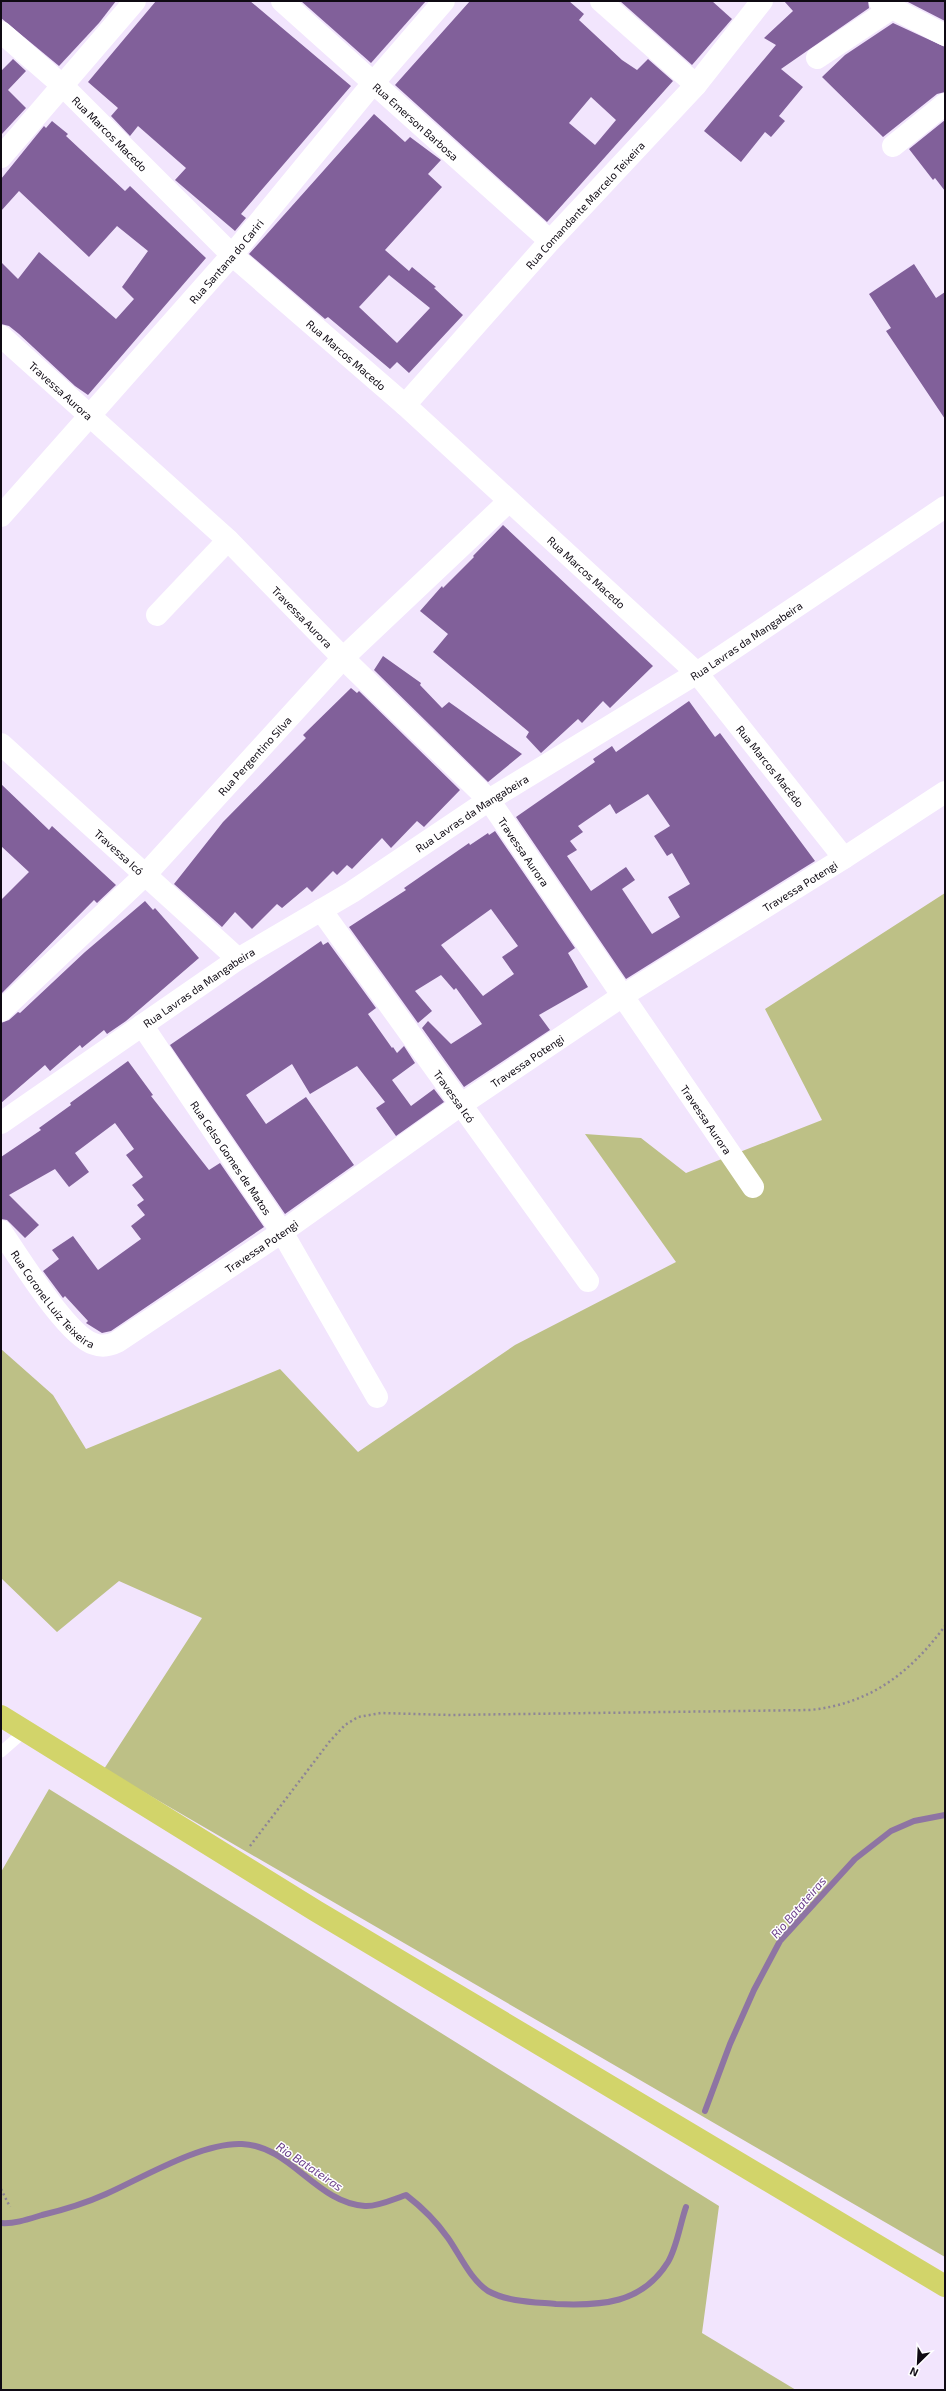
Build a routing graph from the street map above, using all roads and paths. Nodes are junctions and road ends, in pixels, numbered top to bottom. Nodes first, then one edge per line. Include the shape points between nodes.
1 (135, 1) edge
2 (282, 1) edge
3 (444, 1) edge
4 (601, 1) edge
5 (762, 1) edge
6 (885, 4) edge
7 (1, 32) edge
8 (945, 35) edge
9 (817, 58) dead end
10 (374, 82) junction
11 (696, 85) junction
12 (63, 86) junction
13 (945, 104) edge
14 (893, 146) dead end
15 (1, 158) edge
16 (550, 241) junction
17 (232, 255) junction
18 (1, 336) edge
19 (405, 405) junction
20 (89, 416) junction
21 (509, 501) junction
22 (945, 507) edge
23 (1, 516) edge
24 (228, 540) junction
25 (157, 616) dead end
26 (343, 658) junction
27 (697, 673) junction
28 (1, 744) edge
29 (945, 792) edge
30 (489, 800) junction
31 (844, 858) junction
32 (146, 874) junction
33 (321, 910) junction
34 (238, 959) junction
35 (624, 995) junction
36 (1, 1011) edge
37 (142, 1025) junction
38 (462, 1104) junction
39 (1, 1123) edge
40 (753, 1187) dead end
41 (1, 1231) edge
42 (282, 1232) junction
43 (588, 1281) dead end
44 (117, 1342) joint
45 (377, 1397) dead end
46 (945, 1626) edge
47 (1, 1716) edge
48 (25, 1731) junction
49 (1, 1752) edge
50 (237, 1862) junction
51 (1, 2189) edge
52 (10, 2207) dead end
53 (945, 2286) edge

1 - 12 street
2 - 10 street, Rua Emerson Barbosa
3 - 10 street, Rua Santana do Cariri
4 - 11 street
5 - 11 street, Rua Comandante Marcelo Teixeira
6 - 8 street
6 - 9 street
7 - 12 street, Rua Marcos Macedo
10 - 16 street, Rua Emerson Barbosa
10 - 17 street, Rua Santana do Cariri
11 - 16 street, Rua Comandante Marcelo Teixeira
12 - 15 street
12 - 17 street, Rua Marcos Macedo
13 - 14 street
16 - 19 street, Rua Comandante Marcelo Teixeira
17 - 19 street, Rua Marcos Macedo
17 - 20 street, Rua Santana do Cariri
18 - 20 street, Travessa Aurora
19 - 21 street, Rua Marcos Macedo
20 - 23 street, Rua Santana do Cariri
20 - 24 street, Travessa Aurora
21 - 26 street, Rua Pergentino Silva
21 - 27 street, Rua Marcos Macedo
22 - 27 street, Rua Lavras da Mangabeira
24 - 25 street
24 - 26 street, Travessa Aurora
26 - 30 street, Travessa Aurora
26 - 32 street, Rua Pergentino Silva
27 - 30 street, Rua Lavras da Mangabeira
27 - 31 street, Rua Marcos Macêdo
28 - 32 street, Travessa Icó
29 - 31 street, Travessa Potengi
30 - 33 street, Rua Lavras da Mangabeira
30 - 35 street, Travessa Aurora
31 - 35 street, Travessa Potengi
32 - 34 street, Travessa Icó
32 - 36 street, Rua Pergentino Silva
33 - 34 street, Rua Lavras da Mangabeira
33 - 38 street, Travessa Icó
34 - 37 street, Rua Lavras da Mangabeira
35 - 38 street, Travessa Potengi
35 - 40 street, Travessa Aurora
37 - 39 street, Rua Lavras da Mangabeira
37 - 42 street, Rua Celso Gomes de Matos
38 - 42 street, Travessa Potengi
38 - 43 street, Travessa Icó
41 - 44 street, Rua Coronel Luiz Teixeira via 66,1323 93,1344 108,1346
42 - 44 street, Travessa Potengi
42 - 45 street, Rua Celso Gomes de Matos
46 - 50 path via 926,1651 882,1687 857,1700 832,1708 450,1715 382,1713 358,1717 345,1725 330,1741
47 - 48 highway
48 - 49 lane
48 - 50 highway
50 - 53 highway
51 - 52 path

